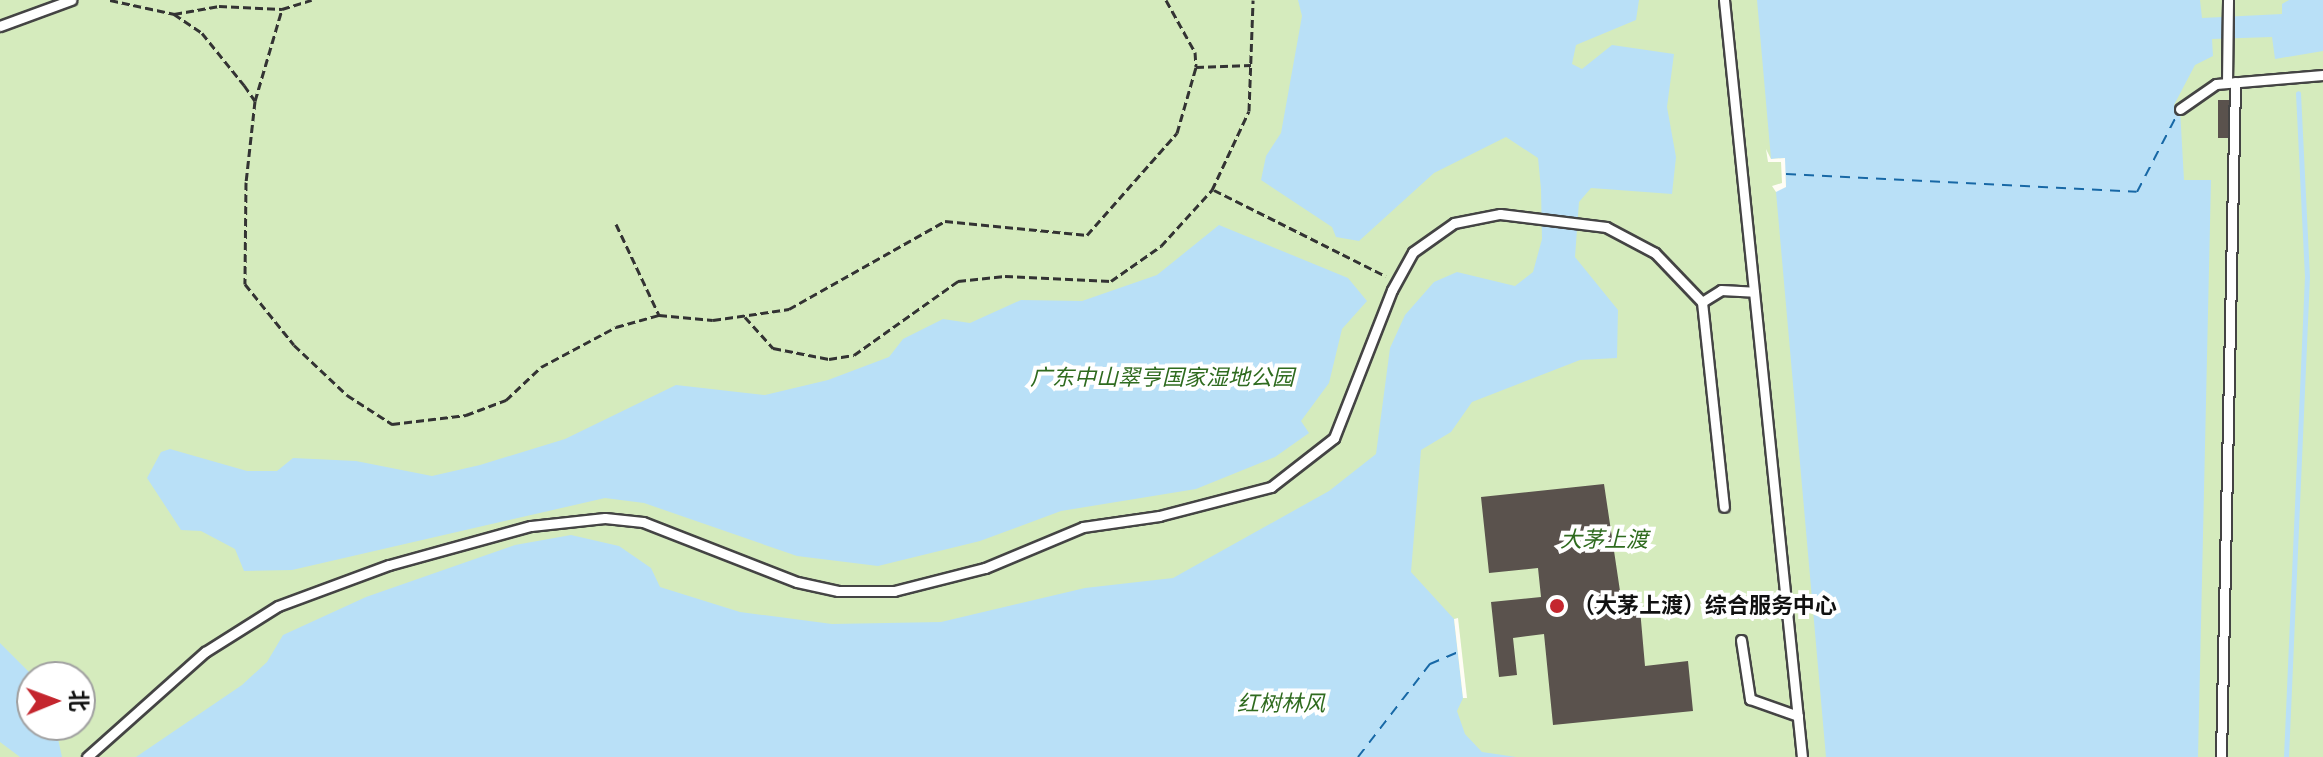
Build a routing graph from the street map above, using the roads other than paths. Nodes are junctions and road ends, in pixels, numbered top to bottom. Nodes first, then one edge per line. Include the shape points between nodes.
1 (71, 0) edge
2 (1724, 0) edge
3 (2228, 0) edge
4 (0, 26) edge
5 (2323, 75) edge
6 (2231, 83) junction
7 (2180, 109) dead end
8 (1754, 292) junction
9 (1702, 302) junction
10 (1724, 507) dead end
11 (1741, 640) dead end
12 (1798, 716) junction
13 (87, 757) edge
14 (1802, 757) edge
15 (2221, 757) edge

1 - 4 lane
2 - 8 lane
3 - 6 lane
5 - 6 lane
6 - 7 lane via 2216,84
6 - 15 lane
8 - 9 lane via 1721,290
8 - 12 lane
9 - 10 lane
9 - 13 lane via 1655,253 1606,227 1500,214 1454,223 1413,252 1396,282 1334,438 1271,487 1159,516 1083,527 985,568 894,591 838,591 797,582 643,522 605,518 531,526 389,565 278,606 205,652
11 - 12 lane via 1750,699
12 - 14 lane

